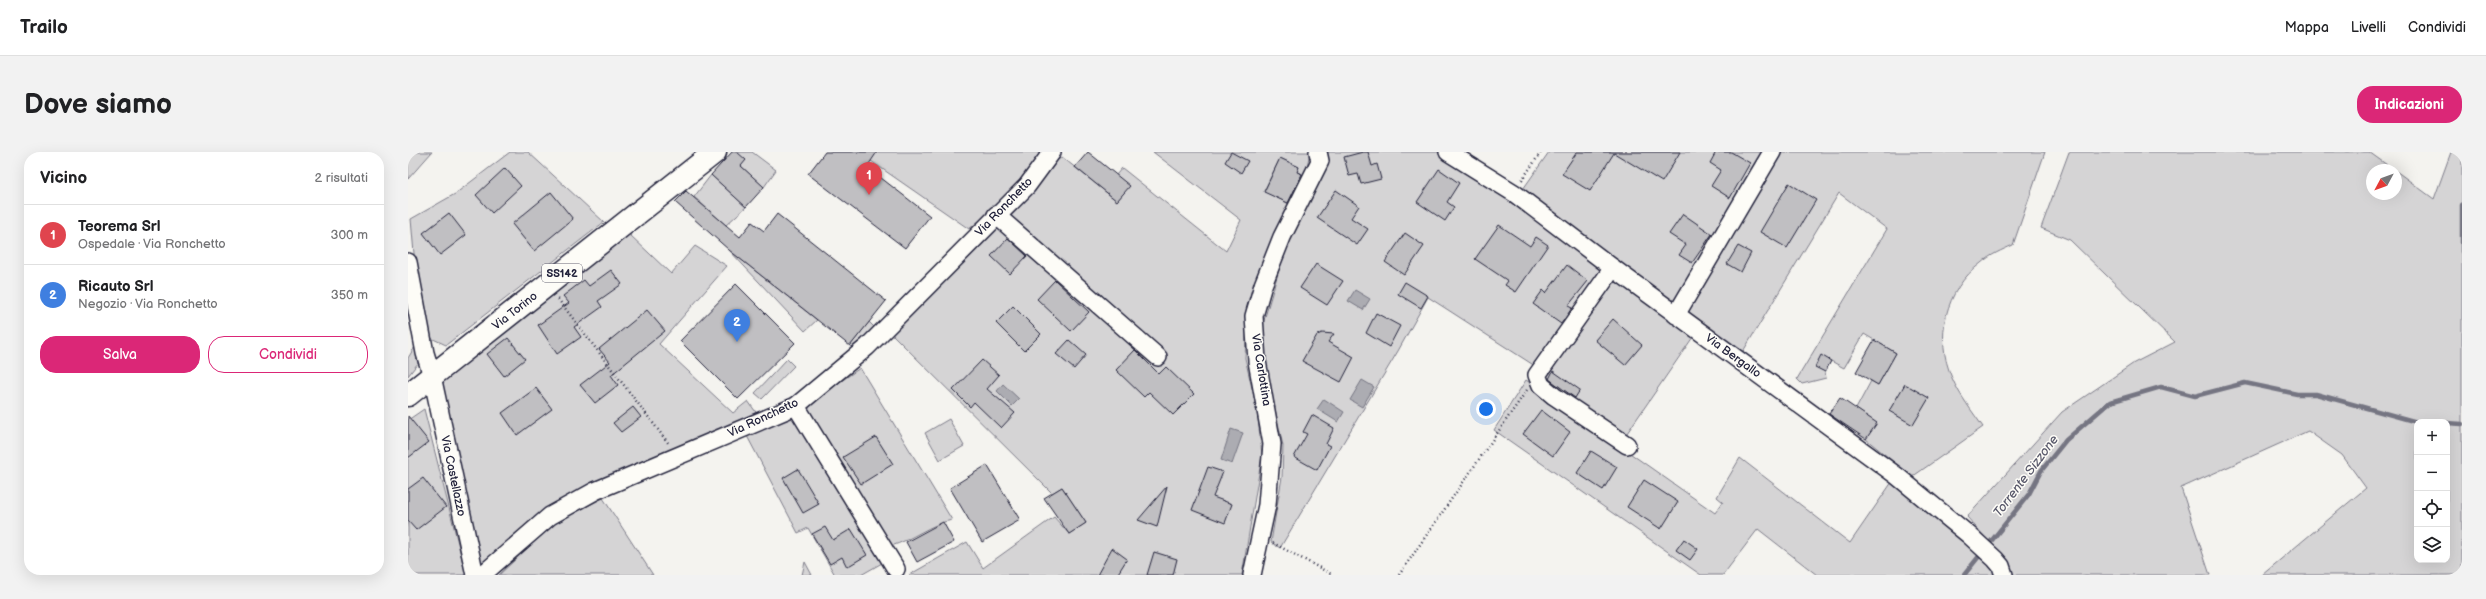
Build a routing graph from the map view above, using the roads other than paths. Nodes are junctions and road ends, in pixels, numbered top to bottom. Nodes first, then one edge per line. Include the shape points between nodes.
1 (715, 152) edge
2 (1052, 152) edge
3 (1318, 152) edge
4 (1448, 152) edge
5 (1772, 152) edge
6 (996, 215) junction
7 (408, 262) edge
8 (1613, 268) junction
9 (1676, 315) junction
10 (1158, 356) dead end
11 (432, 376) junction
12 (408, 395) edge
13 (796, 406) junction
14 (1626, 445) dead end
15 (896, 569) dead end
16 (475, 575) edge
17 (482, 575) edge
18 (1252, 575) edge
19 (2004, 575) edge

1 - 11 main road, Via Torino / SS142
2 - 6 street, Via Ronchetto via 1027,186
3 - 18 street, Via Carlottina via 1320,160 1282,237 1254,316 1257,361 1272,444 1267,505
4 - 8 street, Via Bergallo via 1514,193
5 - 9 street
6 - 10 street
6 - 13 street, Via Ronchetto via 867,347
7 - 11 street, Via Castellazzo via 425,353
8 - 9 street, Via Bergallo
8 - 14 street via 1537,375 1541,385 1554,396
9 - 19 street, Via Bergallo via 1897,476 1996,559
11 - 12 main road, Via Torino / SS142
11 - 16 street, Via Castellazzo
13 - 15 street
13 - 17 street, Via Ronchetto via 595,491 550,516

